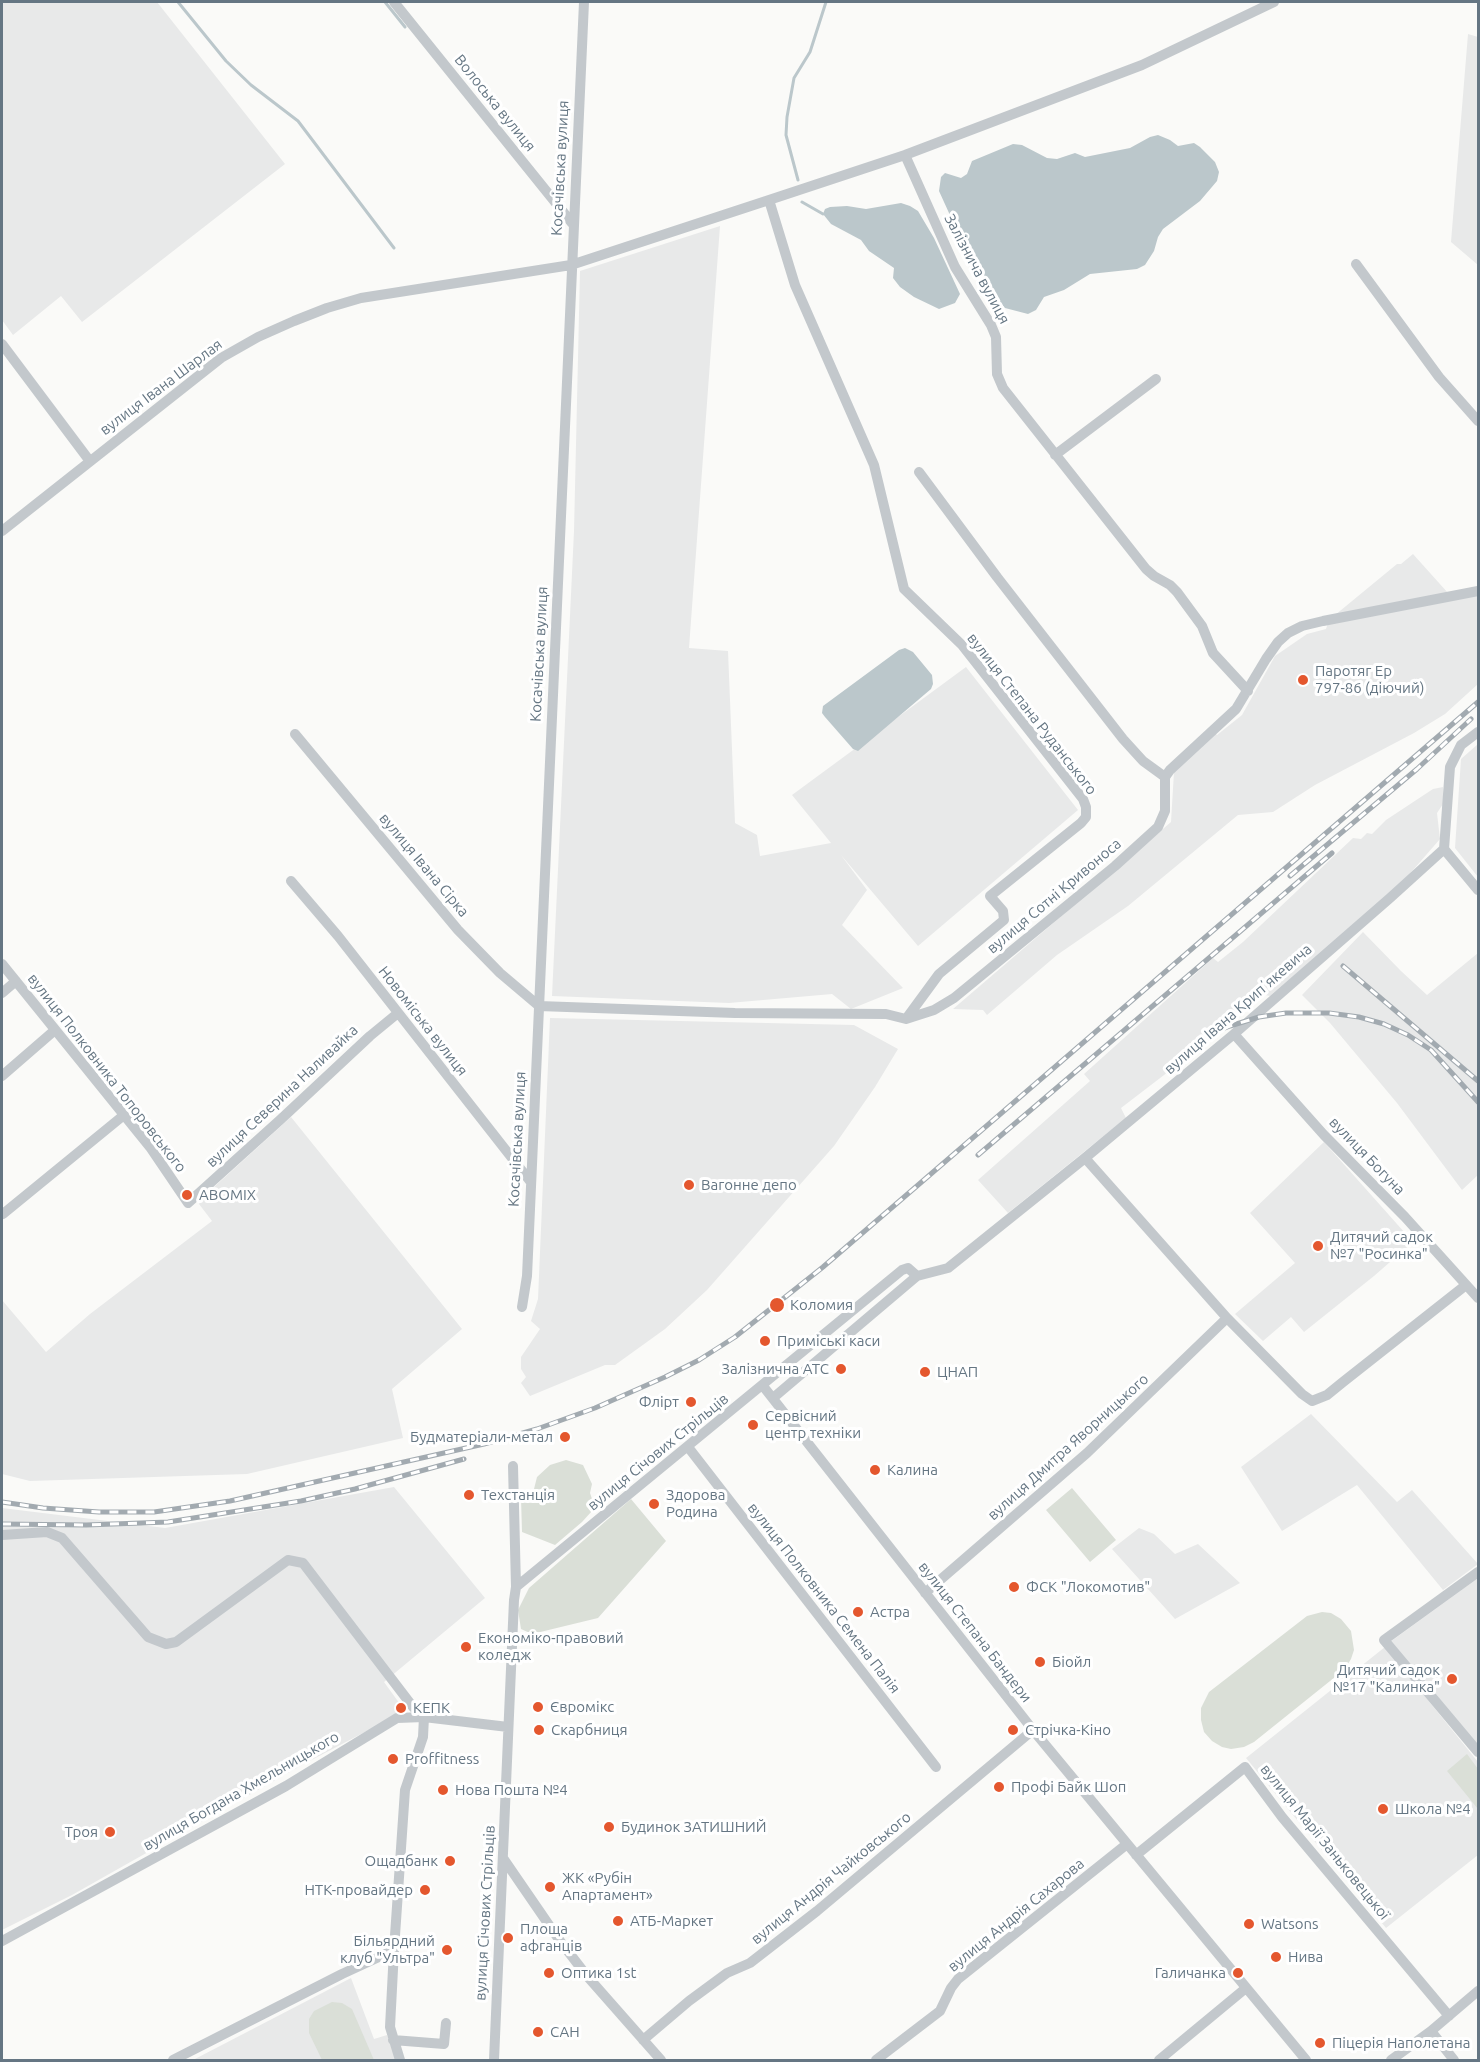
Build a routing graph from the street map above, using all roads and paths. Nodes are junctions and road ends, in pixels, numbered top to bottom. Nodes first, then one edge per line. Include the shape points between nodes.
1 (394, 2) edge
2 (584, 2) edge
3 (1274, 2) edge
4 (905, 155) junction
5 (769, 200) junction
6 (572, 223) junction
7 (1356, 264) dead end
8 (571, 265) junction
9 (2, 344) edge
10 (1156, 379) dead end
11 (1479, 421) edge
12 (1055, 455) junction
13 (89, 460) junction
14 (919, 472) dead end
15 (2, 531) edge
16 (1479, 591) edge
17 (1248, 691) junction
18 (1479, 732) edge
19 (295, 734) dead end
20 (1165, 777) junction
21 (1443, 849) junction
22 (291, 881) dead end
23 (1479, 890) edge
24 (2, 964) edge
25 (16, 981) junction
26 (2, 993) edge
27 (539, 1006) junction
28 (398, 1013) junction
29 (906, 1019) junction
30 (56, 1030) junction
31 (1234, 1035) junction
32 (2, 1076) edge
33 (124, 1115) junction
34 (1085, 1158) junction
35 (530, 1181) junction
36 (188, 1203) joint
37 (2, 1213) edge
38 (917, 1276) junction
39 (1466, 1285) junction
40 (1479, 1298) edge
41 (522, 1307) dead end
42 (1227, 1318) junction
43 (763, 1386) junction
44 (774, 1398) junction
45 (688, 1447) junction
46 (513, 1466) dead end
47 (2, 1535) edge
48 (1479, 1572) edge
49 (516, 1587) junction
50 (925, 1593) junction
51 (423, 1717) junction
52 (508, 1727) junction
53 (1033, 1730) junction
54 (1479, 1752) edge
55 (936, 1767) dead end
56 (1127, 1844) junction
57 (1136, 1855) junction
58 (503, 1858) junction
59 (525, 1890) junction
60 (500, 1899) junction
61 (2, 1941) edge
62 (394, 1950) junction
63 (1246, 1988) junction
64 (1479, 1991) edge
65 (1449, 2016) junction
66 (446, 2023) dead end
67 (1431, 2031) junction
68 (393, 2040) junction
69 (643, 2040) junction
70 (173, 2061) edge
71 (400, 2061) edge
72 (494, 2061) edge
73 (661, 2061) edge
74 (876, 2061) edge
75 (1159, 2061) edge
76 (1306, 2061) edge
77 (1391, 2061) edge
78 (1454, 2061) edge

1 - 6 street, Волоська вулиця
2 - 6 street, Косачівська вулиця
3 - 4 street, вулиця Івана Шарлая via 1142,65
4 - 5 street, вулиця Івана Шарлая
4 - 12 street, Залізнича вулиця via 955,267 996,337 999,381
5 - 8 street, вулиця Івана Шарлая
5 - 29 street, вулиця Степана Руданського via 795,285 874,465 904,589 962,645 1086,807 1086,818 1081,823 990,896 1003,911 1004,920 939,974
6 - 8 street, Косачівська вулиця
7 - 11 street via 1439,376
8 - 13 street, вулиця Івана Шарлая via 361,298 305,316 221,358
8 - 27 street, Косачівська вулиця
9 - 13 street
10 - 12 street
12 - 17 street, Залізнича вулиця via 1146,569 1177,592 1202,626 1213,653
13 - 15 street, вулиця Івана Шарлая
14 - 20 street via 1123,739
16 - 17 street via 1295,629 1278,642
17 - 20 street via 1231,715
18 - 21 street via 1461,745 1450,767
19 - 27 street, вулиця Івана Сірка via 475,949
20 - 29 street, вулиця Сотні Кривоноса via 1165,811 1152,833 950,1001
21 - 23 street
21 - 31 street, вулиця Івана Крипʼякевича
22 - 28 street, Новоміська вулиця
24 - 25 street, вулиця Полковника Топоровського
25 - 26 street
25 - 30 street, вулиця Полковника Топоровського
27 - 29 street, вулиця Сотні Кривоноса via 886,1014
27 - 35 street, Косачівська вулиця
28 - 35 street, Новоміська вулиця
28 - 36 street, вулиця Северина Наливайка
30 - 32 street
30 - 33 street, вулиця Полковника Топоровського
31 - 34 street, вулиця Івана Крипʼякевича
31 - 39 street, вулиця Богуна
33 - 36 street, вулиця Полковника Топоровського
33 - 37 street
34 - 38 street, вулиця Івана Крипʼякевича via 948,1268
34 - 42 street
35 - 41 street, Косачівська вулиця via 527,1276
38 - 43 street, вулиця Січових Стрільців via 908,1268 902,1270
38 - 44 street
39 - 40 street, вулиця Богуна
39 - 42 street via 1327,1395 1312,1401
42 - 50 street, вулиця Дмитра Яворницького via 1087,1453
43 - 44 street, вулиця Степана Бандери
43 - 45 street, вулиця Січових Стрільців
44 - 50 street, вулиця Степана Бандери
45 - 49 street, вулиця Січових Стрільців
45 - 55 street, вулиця Полковника Семена Палія
46 - 49 street, вулиця Січових Стрільців
47 - 51 street via 47,1532 62,1538 148,1638 166,1644 176,1642 288,1560 303,1563
48 - 54 street via 1384,1640
49 - 52 street, вулиця Січових Стрільців
50 - 53 street, вулиця Степана Бандери
51 - 52 street, вулиця Богдана Хмельницького
51 - 61 street, вулиця Богдана Хмельницького via 395,1719 286,1786
51 - 62 street via 423,1737 405,1790
52 - 58 street, вулиця Січових Стрільців
53 - 56 street, вулиця Степана Бандери
53 - 69 street, вулиця Андрія Чайковського via 817,1911 750,1963 728,1972
56 - 57 street, вулиця Степана Бандери
56 - 74 street, вулиця Андрія Сахарова via 958,1979 940,2012
57 - 63 street, вулиця Степана Бандери
57 - 65 street, вулиця Марії Заньковецької via 1245,1767 1282,1817
58 - 59 street
58 - 60 street, вулиця Січових Стрільців
59 - 60 street via 512,1887
59 - 69 street via 587,1976
60 - 72 street, вулиця Січових Стрільців
62 - 68 street via 390,2027
62 - 70 street
63 - 75 street
63 - 76 street, вулиця Степана Бандери
64 - 65 street
65 - 67 street
66 - 68 street via 444,2044
67 - 77 street
67 - 78 street
68 - 71 street
69 - 73 street

